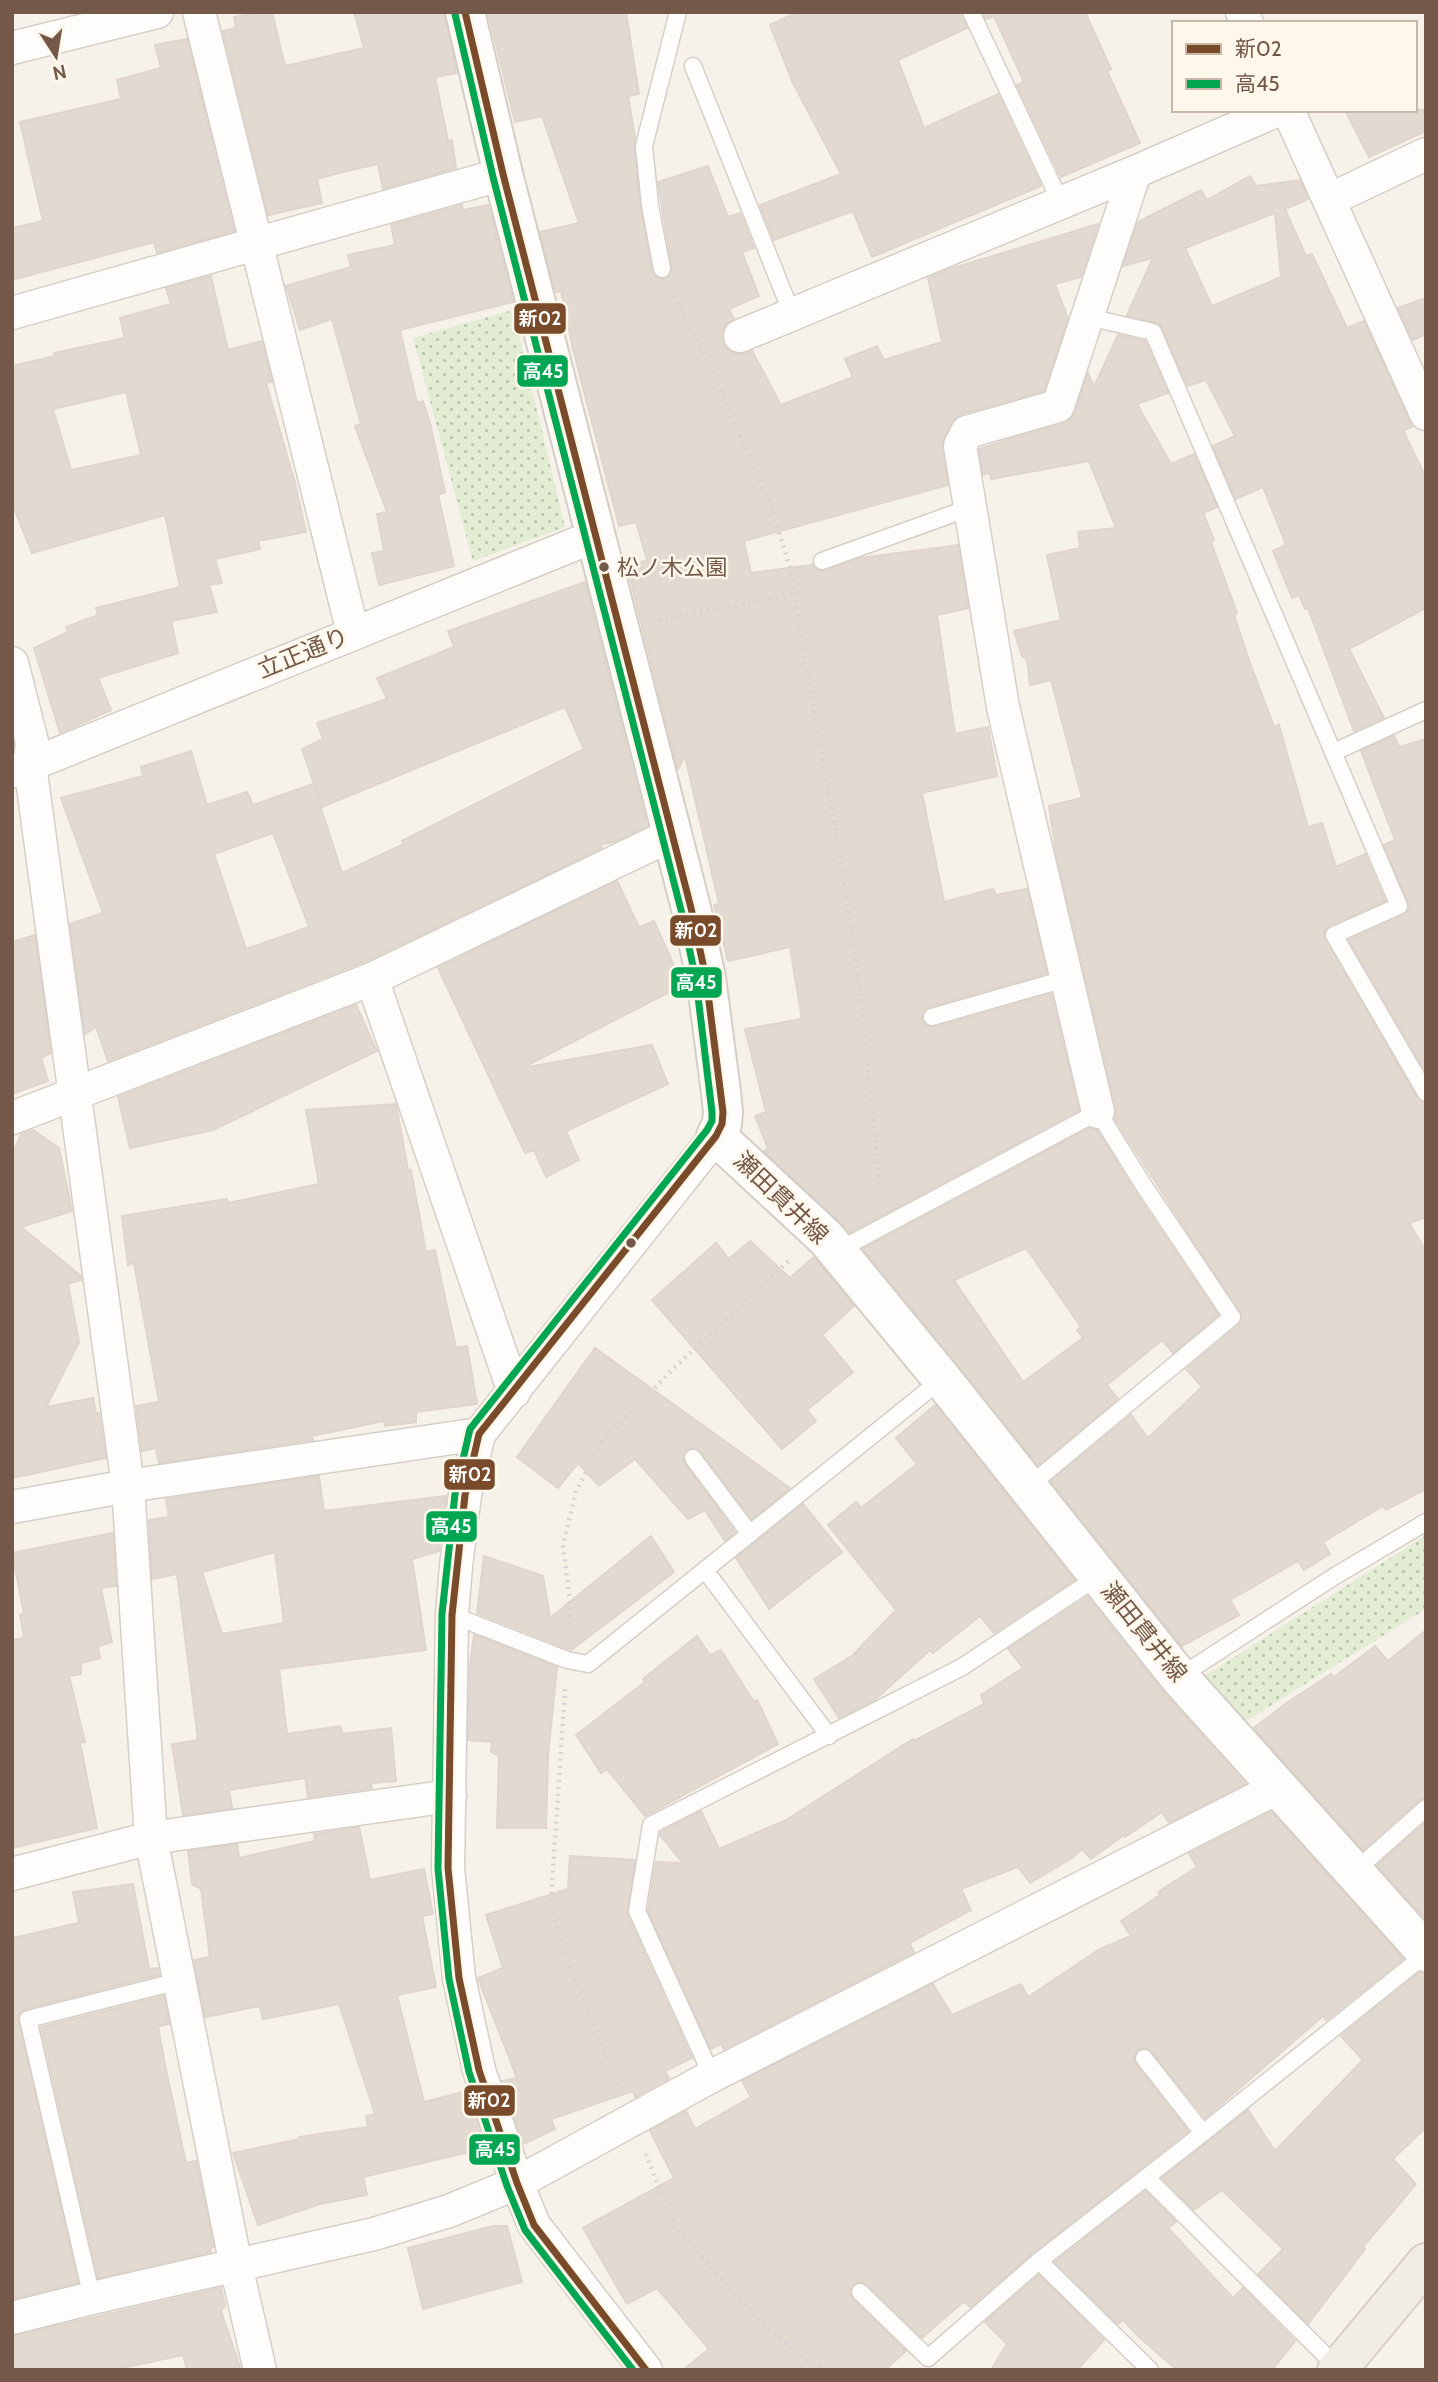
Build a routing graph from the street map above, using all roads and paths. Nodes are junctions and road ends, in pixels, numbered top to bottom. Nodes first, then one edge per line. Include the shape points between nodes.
1 (157, 12) edge
2 (199, 12) edge
3 (465, 12) edge
4 (678, 12) edge
5 (971, 12) edge
6 (12, 48) edge
7 (692, 66) dead end
8 (1273, 112) edge
9 (1289, 112) edge
10 (1426, 154) edge
11 (1135, 172) junction
12 (503, 174) junction
13 (1329, 200) junction
14 (1061, 203) junction
15 (257, 245) junction
16 (662, 270) joint
17 (12, 313) edge
18 (792, 314) junction
19 (1088, 317) junction
20 (740, 336) dead end
21 (1426, 414) edge
22 (969, 508) junction
23 (595, 536) junction
24 (822, 561) dead end
25 (794, 594) junction
26 (620, 627) junction
27 (353, 633) junction
28 (12, 663) edge
29 (1426, 710) edge
30 (1334, 752) junction
31 (21, 768) edge
32 (673, 834) junction
33 (372, 979) junction
34 (1066, 979) junction
35 (932, 1017) dead end
36 (1426, 1093) edge
37 (76, 1095) junction
38 (1098, 1112) junction
39 (12, 1118) edge
40 (716, 1136) junction
41 (881, 1198) dead end
42 (831, 1245) junction
43 (942, 1379) junction
44 (513, 1392) junction
45 (479, 1434) junction
46 (693, 1458) dead end
47 (128, 1486) junction
48 (1028, 1488) junction
49 (12, 1507) edge
50 (1426, 1522) edge
51 (750, 1534) junction
52 (705, 1570) junction
53 (1099, 1576) junction
54 (452, 1615) junction
55 (567, 1660) junction
56 (1179, 1677) junction
57 (829, 1736) junction
58 (560, 1758) dead end
59 (1277, 1788) junction
60 (450, 1796) junction
61 (1426, 1808) edge
62 (151, 1838) junction
63 (1355, 1871) junction
64 (12, 1874) edge
65 (1426, 1953) edge
66 (179, 1981) junction
67 (1144, 2058) dead end
68 (712, 2076) junction
69 (1203, 2133) junction
70 (1147, 2178) junction
71 (517, 2183) junction
72 (1040, 2261) junction
73 (1426, 2263) edge
74 (236, 2266) junction
75 (860, 2292) dead end
76 (92, 2298) junction
77 (12, 2318) edge
78 (922, 2364) edge
79 (1337, 2369) edge
80 (261, 2370) edge
81 (646, 2370) edge
82 (1150, 2370) edge

1 - 6 street
2 - 15 street
3 - 12 main road, 瀬田貫井線
4 - 16 lane via 644,146
5 - 14 lane
7 - 18 lane
8 - 11 street
9 - 13 street
10 - 13 street
11 - 14 street
11 - 19 street
12 - 15 street
12 - 23 main road, 瀬田貫井線
13 - 21 street
14 - 18 street
15 - 17 street
15 - 27 street
16 - 25 path via 771,507
18 - 20 street
19 - 22 street via 1058,406 967,432 960,446
19 - 30 lane via 1153,332
22 - 24 lane
22 - 34 street via 1003,707
23 - 26 main road, 瀬田貫井線
23 - 27 street, 立正通り
25 - 26 path
25 - 41 path via 863,1011
26 - 32 main road, 瀬田貫井線
27 - 31 street, 立正通り
28 - 31 street via 32,742
29 - 30 lane
30 - 36 lane via 1399,906 1334,935
31 - 37 street
32 - 33 street
32 - 40 main road, 瀬田貫井線 via 706,978 723,1112
33 - 37 street
33 - 44 street
34 - 35 lane
34 - 38 street
37 - 39 street
37 - 47 street
38 - 42 lane
38 - 48 lane via 1232,1317
40 - 42 main road, 瀬田貫井線
40 - 44 street
42 - 43 main road, 瀬田貫井線
42 - 55 path via 811,1241 601,1443 576,1492 563,1545 570,1602
43 - 48 main road, 瀬田貫井線
43 - 51 lane
44 - 45 street
45 - 47 street
45 - 54 street via 465,1495
46 - 51 lane
47 - 49 street
47 - 62 street
48 - 53 main road, 瀬田貫井線
50 - 56 lane
51 - 52 lane
52 - 55 lane via 588,1664
52 - 57 lane
53 - 56 main road, 瀬田貫井線
53 - 57 lane via 962,1667
54 - 55 lane
54 - 60 street
55 - 58 path
56 - 59 main road, 瀬田貫井線
57 - 68 lane via 651,1825 637,1911
59 - 63 main road, 瀬田貫井線
59 - 68 street
60 - 62 street
60 - 71 street via 448,1867 459,1978 479,2070
61 - 63 lane
62 - 64 street
62 - 66 street
63 - 65 main road, 瀬田貫井線
65 - 69 lane
66 - 74 street
66 - 76 lane via 28,2019
67 - 69 lane
68 - 71 street
69 - 70 lane
70 - 72 lane
70 - 79 lane
71 - 74 street via 449,2211 374,2234
71 - 81 street via 534,2225
72 - 78 lane
72 - 82 lane
73 - 79 main road
74 - 76 street
74 - 80 street
75 - 78 lane
76 - 77 street

